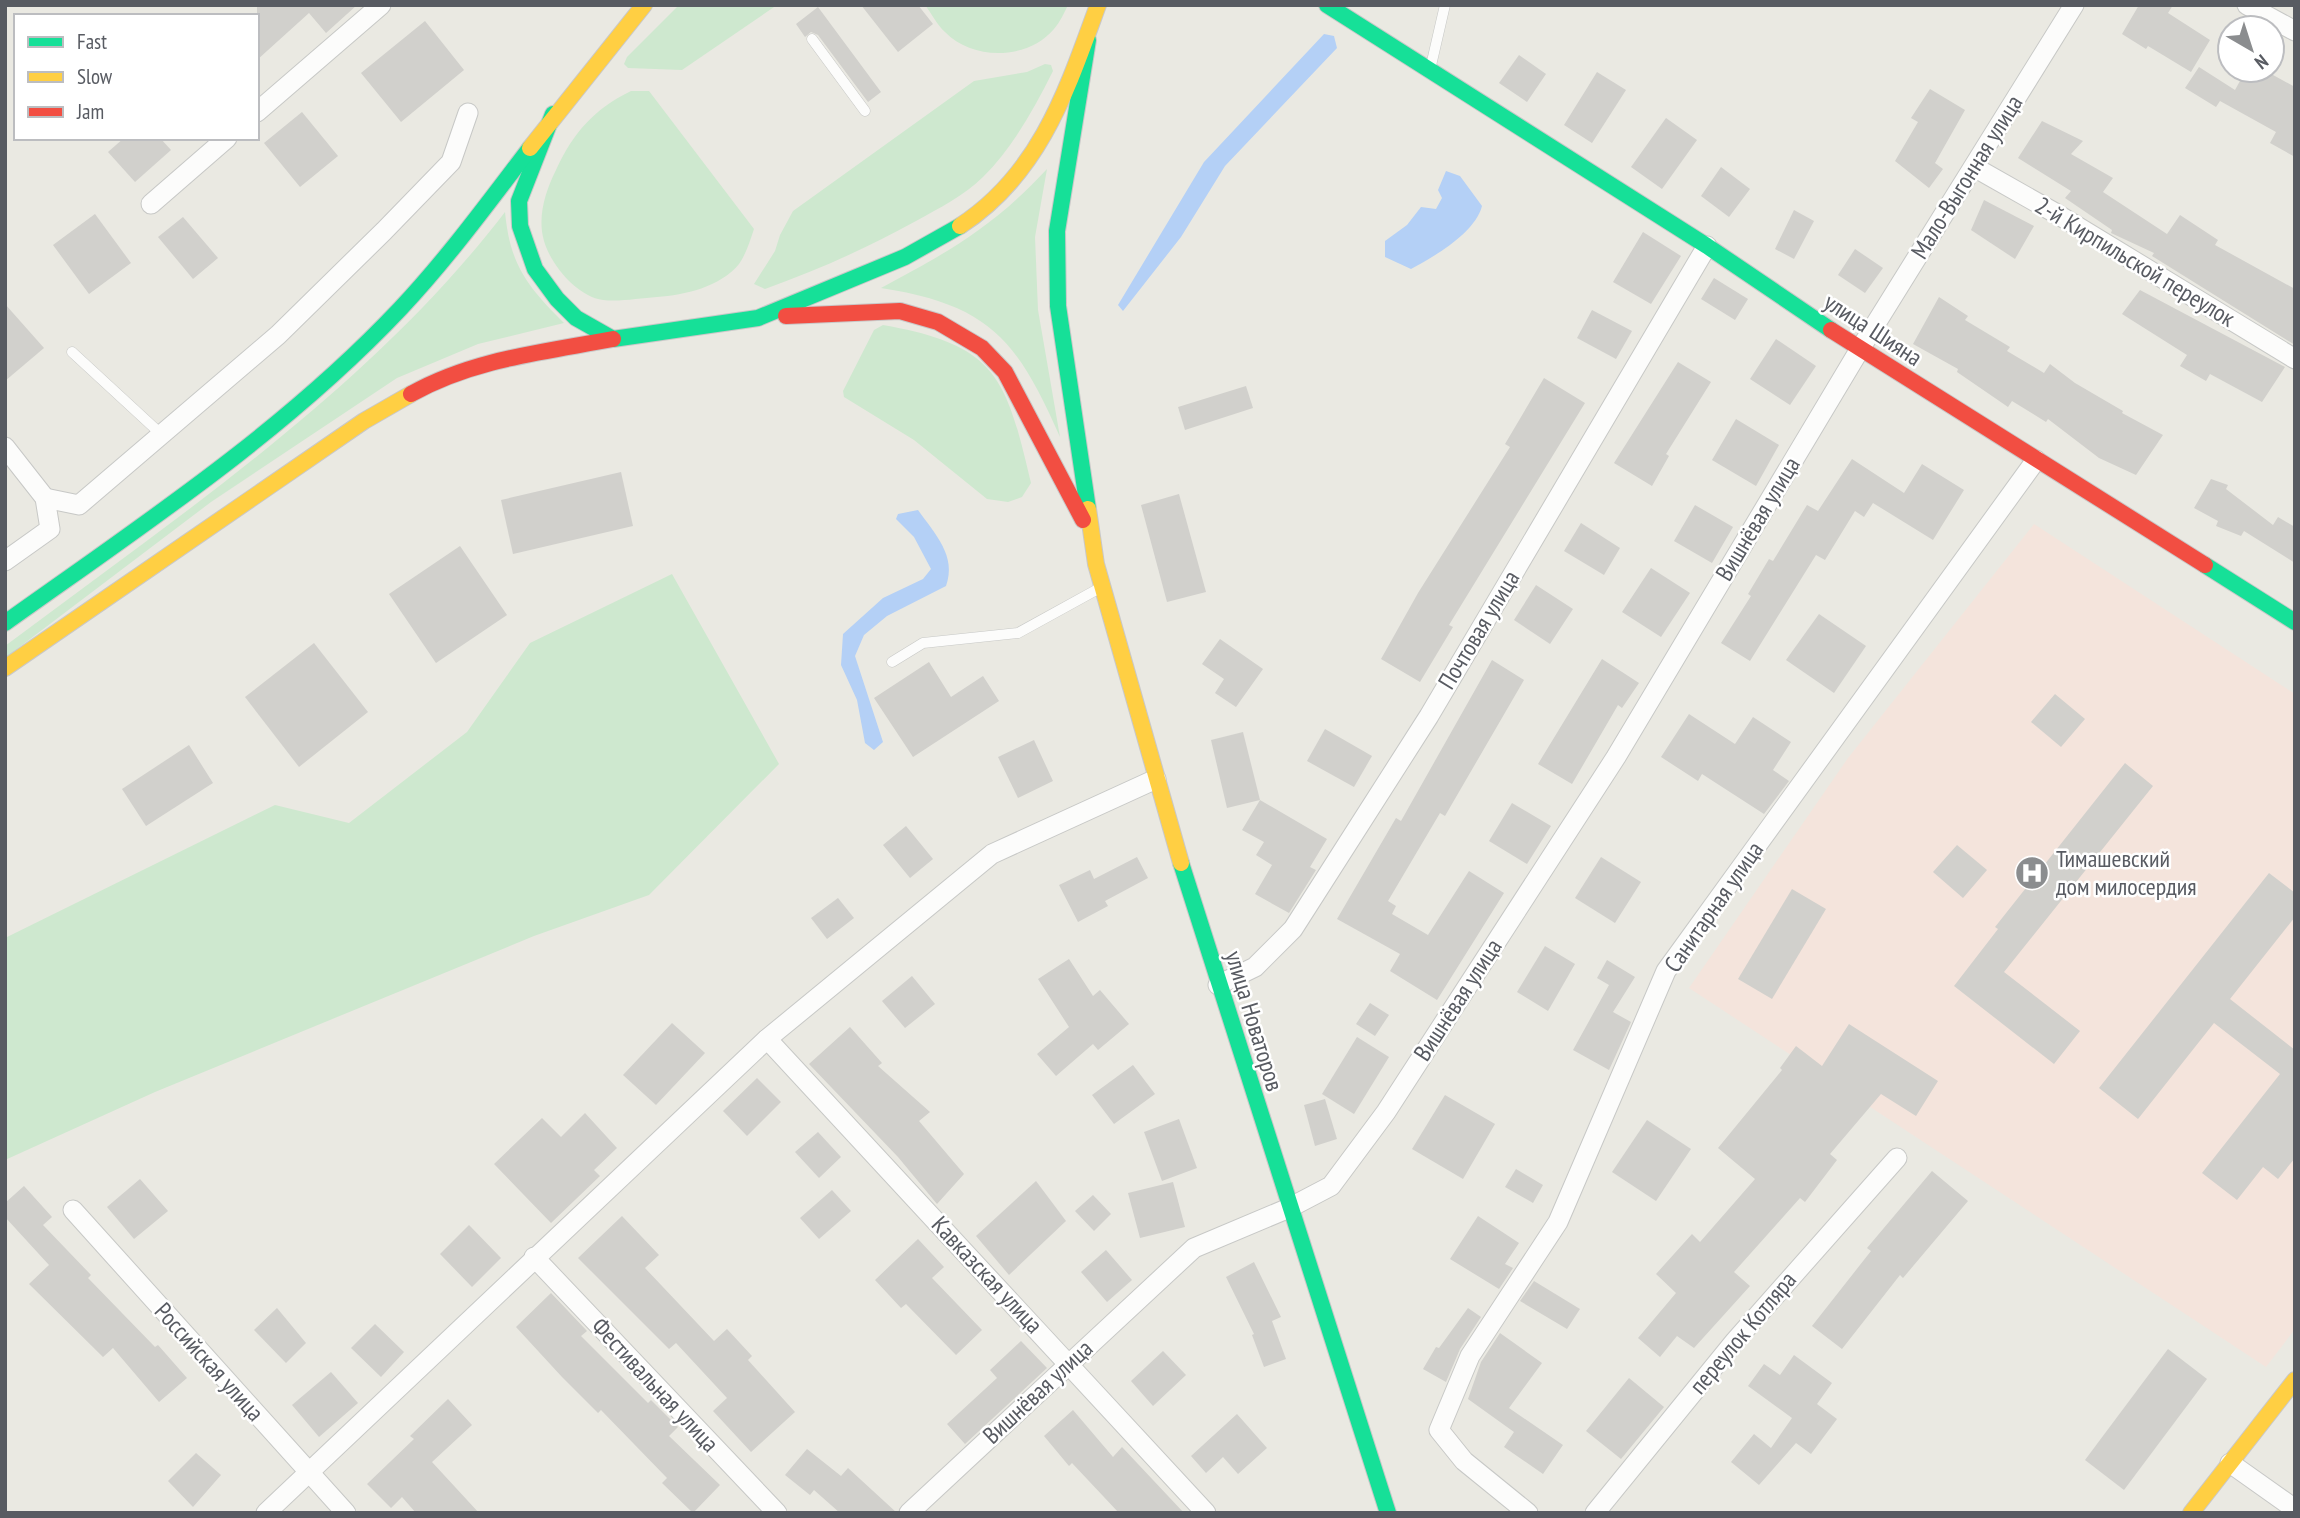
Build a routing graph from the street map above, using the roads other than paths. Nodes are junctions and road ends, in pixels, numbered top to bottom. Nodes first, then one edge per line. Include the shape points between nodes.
1 (382, 5) edge
2 (644, 5) edge
3 (1098, 5) edge
4 (1327, 5) edge
5 (1445, 5) edge
6 (2074, 5) edge
7 (2246, 5) edge
8 (2295, 31) edge
9 (812, 39) dead end
10 (1088, 40) junction
11 (1430, 71) junction
12 (259, 110) edge
13 (865, 111) dead end
14 (468, 113) dead end
15 (553, 114) junction
16 (225, 140) edge
17 (1974, 167) junction
18 (151, 204) dead end
19 (1707, 246) junction
20 (758, 318) junction
21 (613, 340) junction
22 (1860, 349) junction
23 (72, 352) dead end
24 (2295, 359) edge
25 (163, 435) junction
26 (5, 447) edge
27 (2036, 460) junction
28 (45, 498) junction
29 (1093, 538) junction
30 (5, 561) edge
31 (1101, 587) junction
32 (2294, 619) edge
33 (5, 623) edge
34 (892, 662) dead end
35 (5, 668) edge
36 (1156, 779) junction
37 (1218, 985) junction
38 (767, 1039) junction
39 (1897, 1158) dead end
40 (1289, 1208) junction
41 (74, 1210) dead end
42 (534, 1256) junction
43 (1068, 1362) junction
44 (2295, 1380) edge
45 (2230, 1463) junction
46 (308, 1473) junction
47 (2295, 1509) edge
48 (266, 1513) edge
49 (346, 1513) edge
50 (777, 1513) edge
51 (909, 1513) edge
52 (1206, 1513) edge
53 (1388, 1513) edge
54 (1528, 1513) edge
55 (1594, 1513) edge
56 (2191, 1513) edge

1 - 12 street
2 - 15 main road
3 - 10 main road
4 - 11 main road, улица Шияна
5 - 11 lane
6 - 17 street, Мало-Выгонная улица
7 - 8 street
9 - 13 lane
10 - 20 main road via 1041,144 1015,179 963,224 905,257
10 - 29 main road, улица Новаторов via 1057,231 1058,306
11 - 19 main road, улица Шияна
14 - 25 street via 451,162 278,335
15 - 21 main road via 519,201 520,226 535,269 557,299 576,318
15 - 33 main road via 481,217 398,311 335,370 204,478
16 - 18 street
17 - 22 street, Мало-Выгонная улица
17 - 24 street, 2-й Кирпильской переулок
19 - 22 main road, улица Шияна
19 - 37 street, Почтовая улица via 1429,716 1293,929 1255,967
20 - 21 main road
20 - 29 main road via 900,311 938,322 982,348 1005,372
21 - 35 main road via 483,363 434,381 364,421
22 - 27 main road, улица Шияна
22 - 40 street, Вишнёвая улица via 1616,757 1386,1112 1331,1186
23 - 25 lane
25 - 28 street via 79,505
26 - 28 street
27 - 32 main road, улица Шияна
27 - 54 street, Санитарная улица via 1666,971 1558,1222 1470,1356 1439,1430 1464,1461
28 - 30 street via 50,529
29 - 31 main road, улица Новаторов
31 - 34 lane via 1018,633 923,643
31 - 36 main road, улица Новаторов
36 - 37 main road, улица Новаторов
36 - 38 street via 992,854
37 - 40 main road, улица Новаторов
38 - 42 street
38 - 43 street, Кавказская улица
39 - 55 street, переулок Котляра via 1735,1340
40 - 43 street, Вишнёвая улица via 1194,1248
40 - 53 main road, улица Новаторов
41 - 46 street, Российская улица
42 - 46 street
42 - 50 street, Фестивальная улица
43 - 51 street, Вишнёвая улица
43 - 52 street, Кавказская улица
44 - 45 main road
45 - 47 street
45 - 56 main road
46 - 48 street
46 - 49 street, Российская улица

